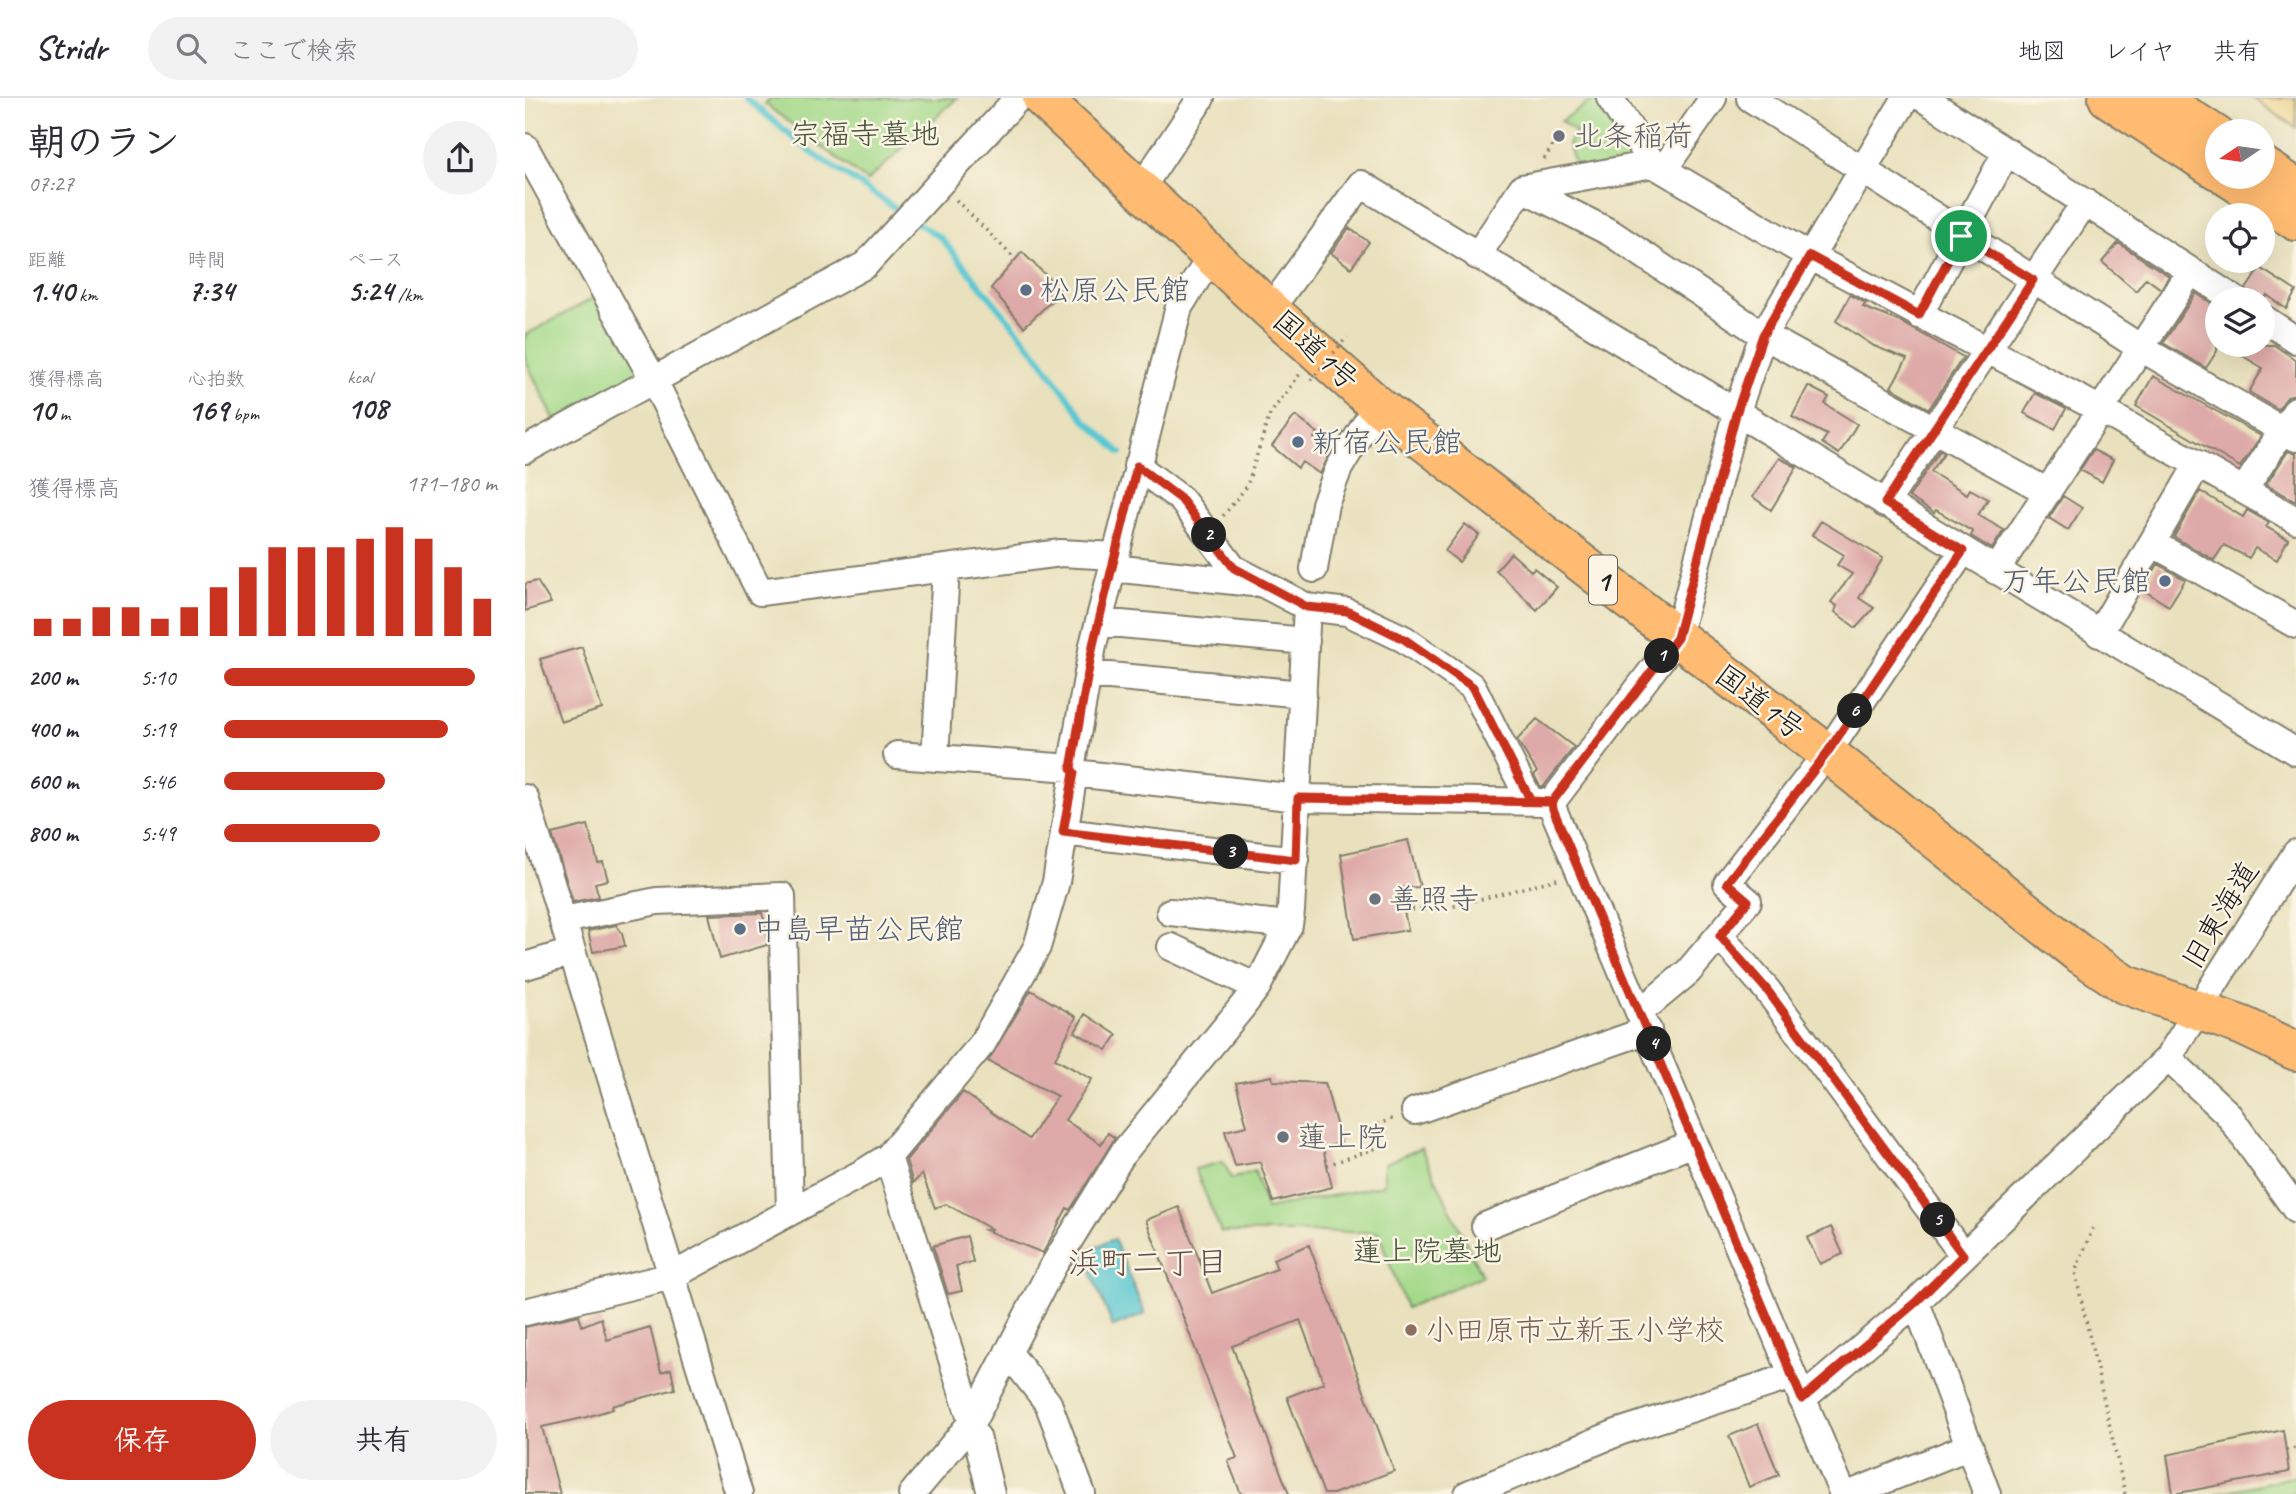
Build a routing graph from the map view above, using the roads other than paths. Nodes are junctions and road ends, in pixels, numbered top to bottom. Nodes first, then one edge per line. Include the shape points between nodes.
1 (1201, 98) edge
2 (1610, 98) edge
3 (1713, 98) edge
4 (1750, 98) edge
5 (1906, 98) edge
6 (1923, 98) edge
7 (2108, 98) edge
8 (2159, 98) edge
9 (1038, 99) edge
10 (2205, 128) edge
11 (525, 147) edge
12 (2007, 151) junction
13 (2205, 162) edge
14 (1658, 167) junction
15 (1861, 170) junction
16 (2275, 174) edge
17 (1522, 188) junction
18 (2296, 188) edge
19 (2247, 189) edge
20 (1140, 190) junction
21 (2085, 202) junction
22 (2296, 221) edge
23 (1961, 236) junction
24 (1212, 255) junction
25 (1477, 256) junction
26 (1810, 256) junction
27 (2191, 271) junction
28 (2033, 280) junction
29 (2216, 287) edge
30 (1270, 310) junction
31 (1919, 315) junction
32 (2275, 326) edge
33 (1763, 335) junction
34 (2296, 340) edge
35 (2141, 348) junction
36 (1986, 351) junction
37 (653, 379) junction
38 (1377, 405) junction
39 (2101, 410) junction
40 (1736, 414) junction
41 (2292, 426) edge
42 (1935, 429) junction
43 (525, 450) edge
44 (2198, 464) junction
45 (1137, 466) junction
46 (2243, 490) junction
47 (2048, 492) junction
48 (1885, 503) junction
49 (2296, 520) edge
50 (2154, 544) junction
51 (1963, 551) junction
52 (1113, 562) junction
53 (946, 569) junction
54 (1314, 569) dead end
55 (1996, 571) junction
56 (1264, 584) junction
57 (1307, 607) junction
58 (1098, 622) junction
59 (2296, 625) edge
60 (2099, 634) junction
61 (1677, 638) junction
62 (1306, 641) junction
63 (1088, 674) junction
64 (1303, 694) junction
65 (2296, 752) edge
66 (1827, 753) junction
67 (897, 755) dead end
68 (935, 758) junction
69 (1073, 771) junction
70 (525, 798) edge
71 (1298, 798) junction
72 (1541, 802) junction
73 (1063, 832) junction
74 (2296, 853) edge
75 (1296, 860) junction
76 (1170, 912) dead end
77 (564, 920) junction
78 (1289, 925) junction
79 (1720, 936) junction
80 (1171, 947) dead end
81 (572, 952) junction
82 (525, 966) edge
83 (1257, 988) junction
84 (2200, 1011) junction
85 (1644, 1021) junction
86 (2296, 1051) edge
87 (2168, 1058) junction
88 (1415, 1111) road end
89 (1694, 1143) junction
90 (888, 1157) junction
91 (2296, 1210) edge
92 (790, 1212) junction
93 (1485, 1226) dead end
94 (1963, 1255) junction
95 (672, 1276) junction
96 (1916, 1302) junction
97 (525, 1312) edge
98 (1008, 1352) junction
99 (1797, 1387) junction
100 (974, 1429) junction
101 (1970, 1446) junction
102 (739, 1494) edge
103 (912, 1494) edge
104 (991, 1494) edge
105 (1082, 1494) edge
106 (1468, 1494) edge
107 (1843, 1494) edge
108 (1850, 1494) edge
109 (1987, 1494) edge

1 - 20 street
2 - 14 street
3 - 14 street
4 - 15 street
5 - 15 street
6 - 12 street
7 - 13 highway
8 - 10 highway
9 - 20 highway, 国道1号 / 1
9 - 37 street via 933,190 865,265
11 - 37 street
12 - 21 street
12 - 23 street
14 - 17 street
14 - 26 street
15 - 23 street
15 - 26 street
16 - 18 highway
17 - 25 street
17 - 33 street via 1611,233
19 - 22 highway
20 - 24 highway, 国道1号 / 1
21 - 27 street
21 - 28 street
23 - 28 street
23 - 31 street
24 - 30 highway, 国道1号 / 1
24 - 45 street via 1179,307
25 - 30 street via 1361,184
25 - 40 street
26 - 31 street
26 - 33 street
27 - 29 street
27 - 35 street
28 - 35 street
28 - 36 street
30 - 38 highway, 国道1号 / 1
31 - 36 street
32 - 34 street
33 - 40 street
33 - 42 street
35 - 39 street
35 - 41 street
36 - 39 street
36 - 42 street
37 - 43 street
37 - 53 street via 760,592
38 - 54 street via 1339,468 1325,503
38 - 61 highway, 国道1号 / 1
39 - 44 street
39 - 47 street
40 - 48 street
40 - 61 street
41 - 46 street
42 - 47 street
42 - 48 street
44 - 46 street
44 - 50 street
45 - 52 street
45 - 56 street via 1181,499 1234,568
46 - 49 street
47 - 55 street
48 - 51 street
50 - 59 street
50 - 60 street
51 - 55 street
51 - 66 street
52 - 53 street via 1061,552
52 - 56 street
52 - 58 street
53 - 68 street
55 - 60 street
56 - 57 street
57 - 62 street
57 - 72 street via 1347,611 1404,639 1473,687
58 - 62 street
58 - 63 street
60 - 65 street
61 - 66 highway, 国道1号 / 1
61 - 72 street
62 - 64 street
63 - 64 street
63 - 69 street
64 - 71 street
66 - 79 street via 1727,883 1748,901
66 - 84 highway, 国道1号 / 1 via 2077,952 2124,984
67 - 68 street
68 - 69 street
69 - 71 street
69 - 73 street
70 - 77 street
71 - 72 street
71 - 75 street
72 - 85 street via 1553,809
73 - 75 street
73 - 90 street via 1056,882 1037,947 982,1044
74 - 84 street, 旧東海道
75 - 78 street
76 - 78 street
77 - 81 street
77 - 92 street via 657,901 782,896
78 - 83 street
79 - 85 street
79 - 94 street via 1767,990
80 - 83 street
81 - 82 street
81 - 95 street
83 - 98 street via 1123,1153 1052,1268
84 - 86 highway, 国道1号 / 1
84 - 87 street, 旧東海道
85 - 88 street
85 - 89 street
87 - 91 street via 2227,1113
87 - 94 street, 旧東海道
89 - 93 street
89 - 99 street
90 - 92 street
90 - 100 street
92 - 95 street
94 - 96 street, 旧東海道
95 - 97 street
95 - 102 street
96 - 99 street, 旧東海道
96 - 101 street
98 - 100 street
98 - 105 street via 1048,1403
99 - 106 street via 1619,1432
99 - 107 street
100 - 103 street
100 - 104 street
101 - 108 street
101 - 109 street

